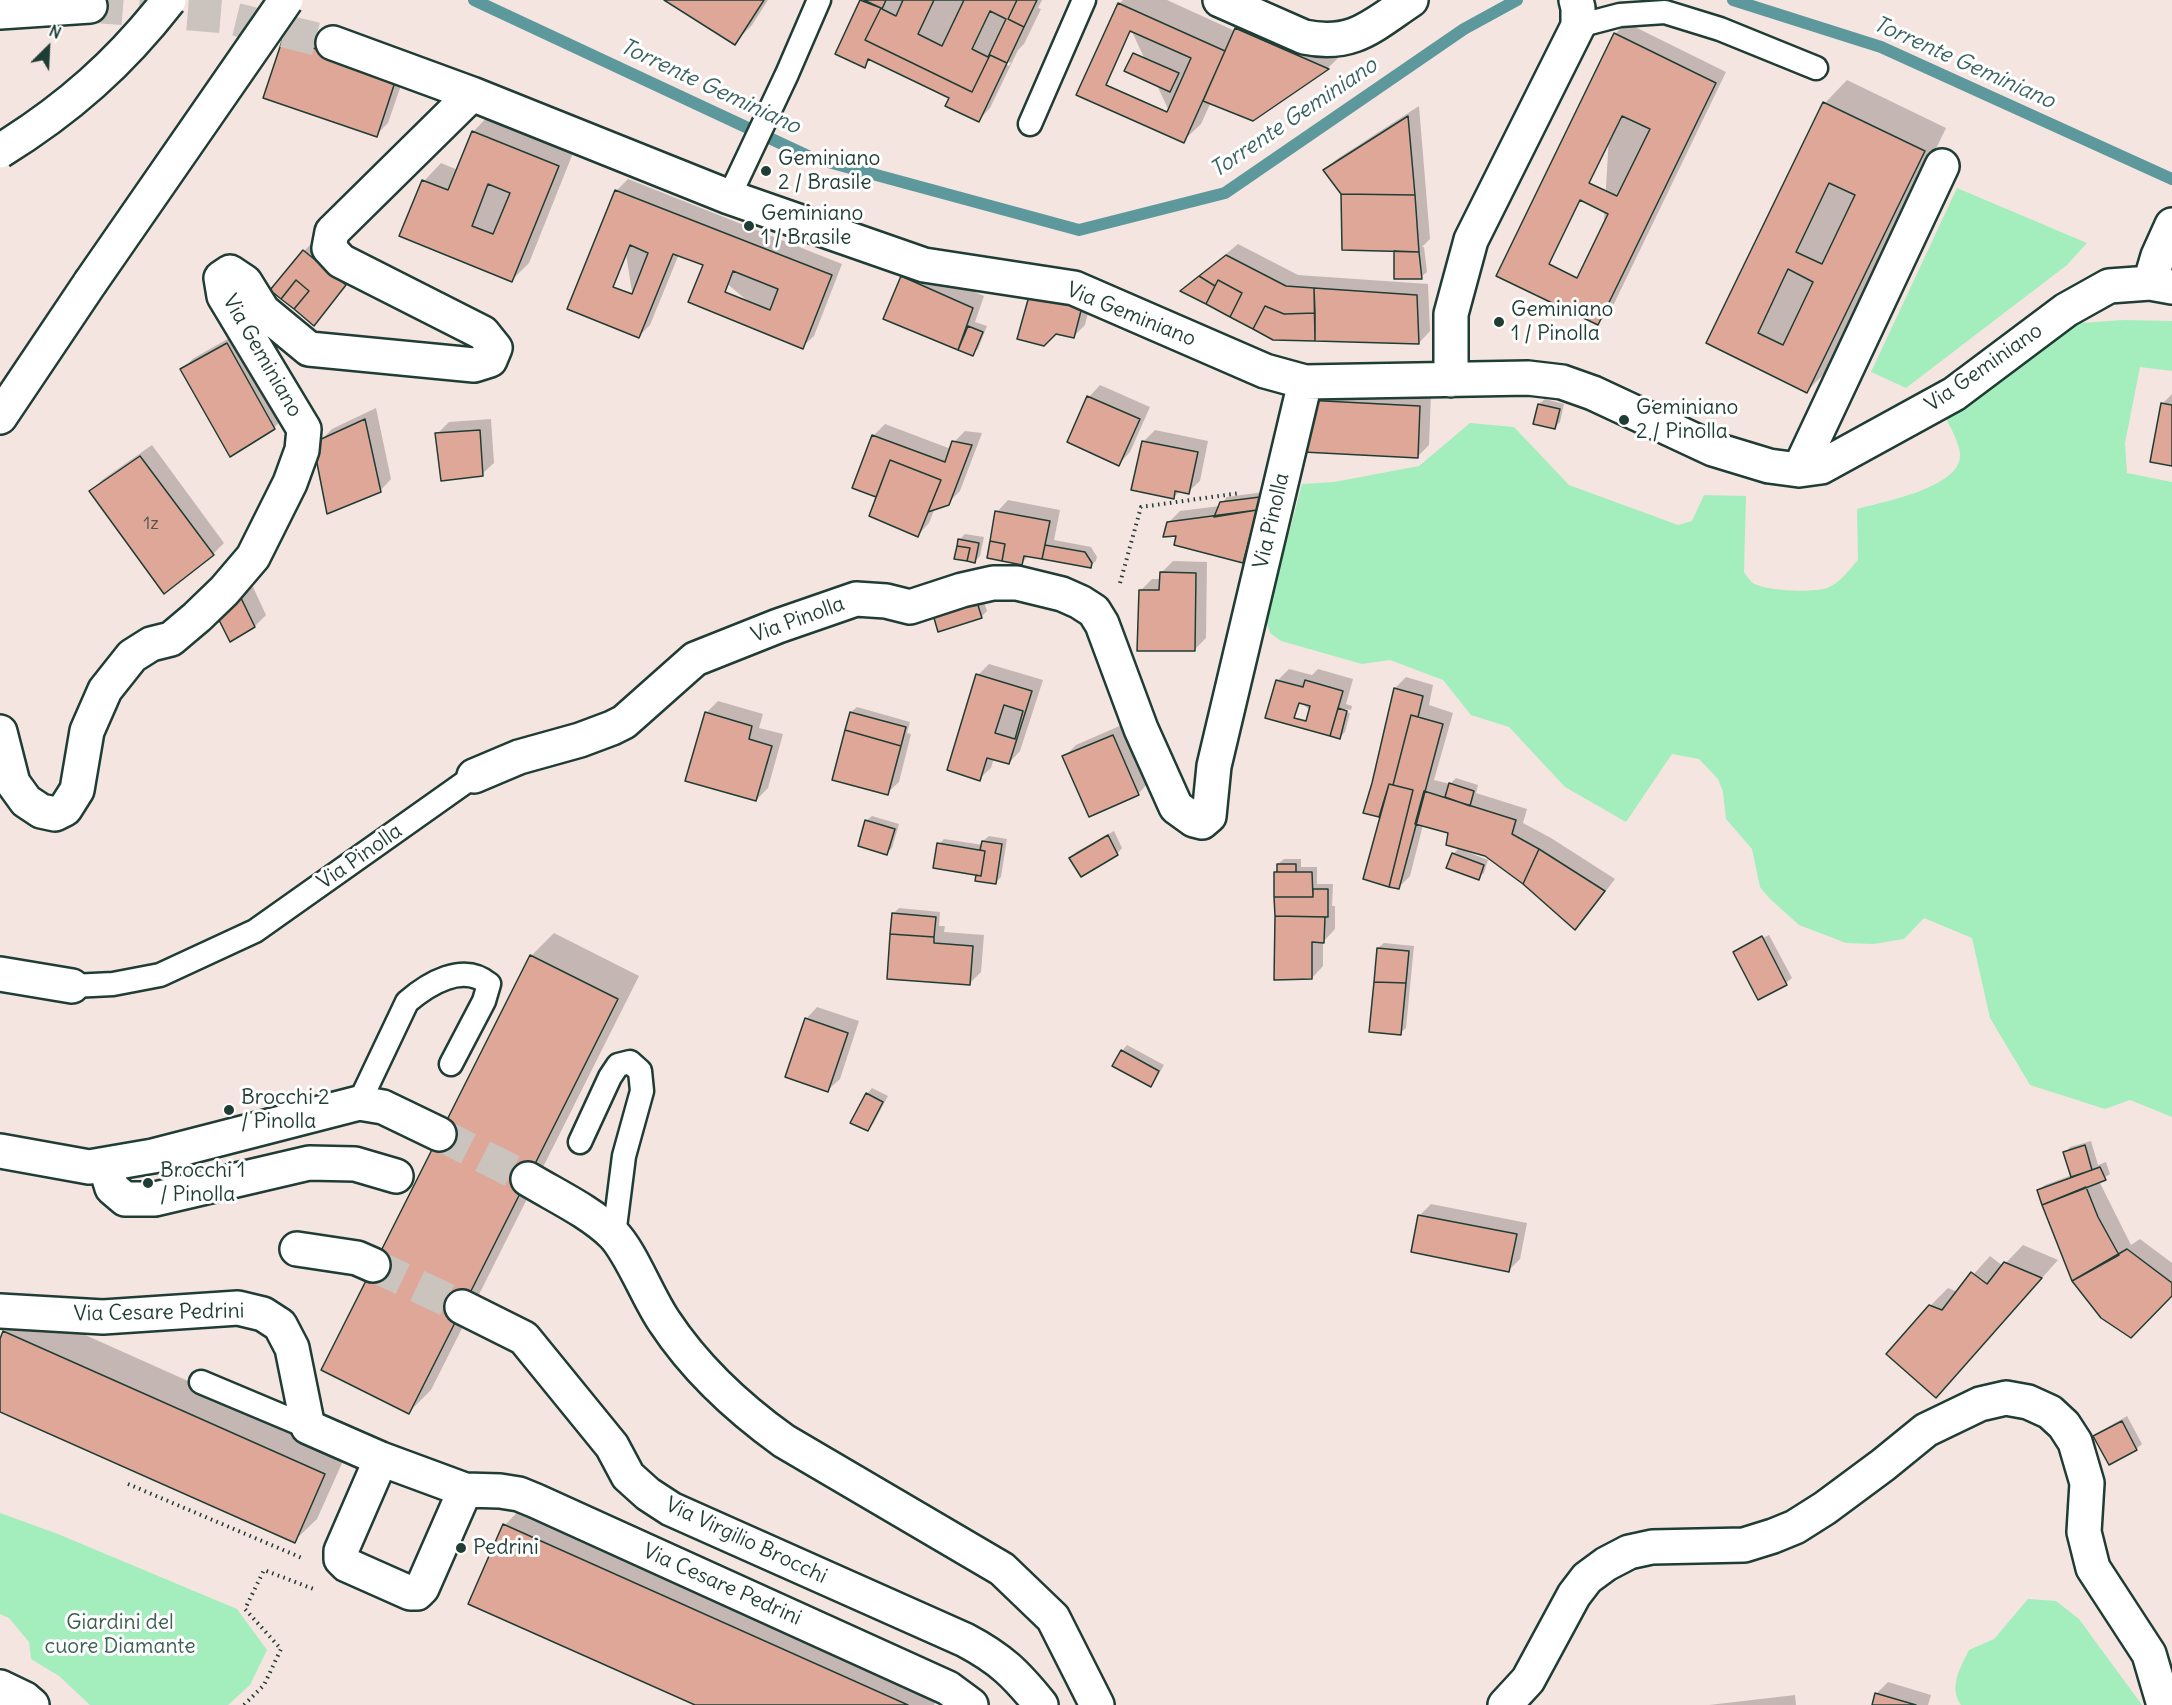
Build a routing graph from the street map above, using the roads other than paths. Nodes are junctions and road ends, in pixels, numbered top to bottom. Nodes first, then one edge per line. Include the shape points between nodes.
1 (169, 0) edge
2 (286, 0) edge
3 (819, 0) edge
4 (1084, 0) edge
5 (1220, 0) edge
6 (1394, 5) edge
7 (90, 6) dead end
8 (1577, 11) edge
9 (0, 12) edge
10 (333, 43) tunnel mouth
11 (1816, 68) dead end
12 (472, 94) junction
13 (1030, 124) dead end
14 (0, 151) edge
15 (1942, 166) dead end
16 (729, 197) junction
17 (2171, 228) edge
18 (2161, 285) edge
19 (1451, 380) junction
20 (1305, 382) junction
21 (0, 417) edge
22 (1799, 470) junction
23 (0, 732) edge
24 (474, 776) joint
25 (0, 974) edge
26 (72, 986) joint
27 (451, 1064) dead end
28 (359, 1103) junction
29 (439, 1134) tunnel mouth
30 (580, 1142) dead end
31 (0, 1151) edge
32 (105, 1165) junction
33 (396, 1176) dead end
34 (528, 1179) tunnel mouth
35 (614, 1235) junction
36 (297, 1249) dead end
37 (373, 1265) tunnel mouth
38 (462, 1307) tunnel mouth
39 (0, 1311) edge
40 (201, 1382) dead end
41 (308, 1427) junction
42 (381, 1459) junction
43 (465, 1490) junction
44 (0, 1686) edge
45 (32, 1705) edge
46 (971, 1705) edge
47 (1041, 1705) edge
48 (1097, 1705) edge
49 (1505, 1705) edge
50 (2164, 1705) edge

1 - 14 main road, bridge via 147,28 75,100
2 - 21 main road, bridge
3 - 16 lane
4 - 13 lane
5 - 6 main road via 1318,40 1360,34
7 - 9 main road
8 - 11 lane via 1620,15 1665,12 1720,29
8 - 19 main road via 1472,240 1450,314
10 - 12 main road, Via Geminiano
12 - 16 main road, Via Geminiano
12 - 23 main road, Via Geminiano via 332,232 329,249 341,261 483,333 495,348 490,360 474,364 309,349 263,311 245,282 230,272 221,278 224,296 304,429 302,450 290,483 253,557 224,591 171,639 151,644 132,656 105,690 87,731 77,790 65,809 55,814 26,801 13,783
15 - 22 main road
16 - 20 main road, Via Geminiano via 924,265 1074,288 1265,370
17 - 18 main road
18 - 22 main road, Via Geminiano via 2109,285 2066,310 1954,394 1821,467
19 - 20 main road, Via Geminiano
19 - 22 main road, Via Geminiano via 1528,378 1562,382 1713,448 1768,466
20 - 24 main road, Via Pinolla via 1214,766 1209,816 1202,822 1176,807 1094,611 1062,594 1017,583 993,583 910,607 856,599 777,626 695,659 618,725
24 - 26 lane, Via Pinolla via 255,931 160,975 113,984
25 - 26 main road, Via Pinolla
27 - 28 lane via 484,1000 489,984 480,977 467,975 435,982 407,1002
28 - 29 main road via 384,1107
28 - 32 main road
30 - 35 lane via 609,1077 618,1065 630,1062 640,1071 642,1090 624,1155
31 - 32 main road via 89,1167
32 - 33 main road via 112,1188 125,1200 155,1199 309,1163 355,1164
34 - 35 main road
35 - 48 main road via 663,1321 714,1381 784,1441 1002,1569 1053,1618
36 - 37 main road via 357,1258
38 - 47 main road, Via Virgilio Brocchi via 524,1338 612,1446 628,1476 648,1494 671,1509 993,1654 1016,1674
39 - 41 main road, Via Cesare Pedrini via 103,1317 238,1308 263,1314 280,1325 292,1348
40 - 41 lane, Via Cesare Pedrini
41 - 42 main road, Via Cesare Pedrini
42 - 43 main road, Via Cesare Pedrini
42 - 43 main road via 341,1551 344,1562 410,1593 422,1588
43 - 46 main road, Via Cesare Pedrini via 500,1491 536,1501 948,1688
44 - 45 main road
49 - 50 main road via 1528,1680 1587,1578 1606,1564 1629,1552 1652,1547 1744,1545 1795,1527 1826,1508 1926,1430 1980,1404 2006,1398 2050,1412 2075,1442 2086,1483 2084,1532 2093,1568 2149,1654

